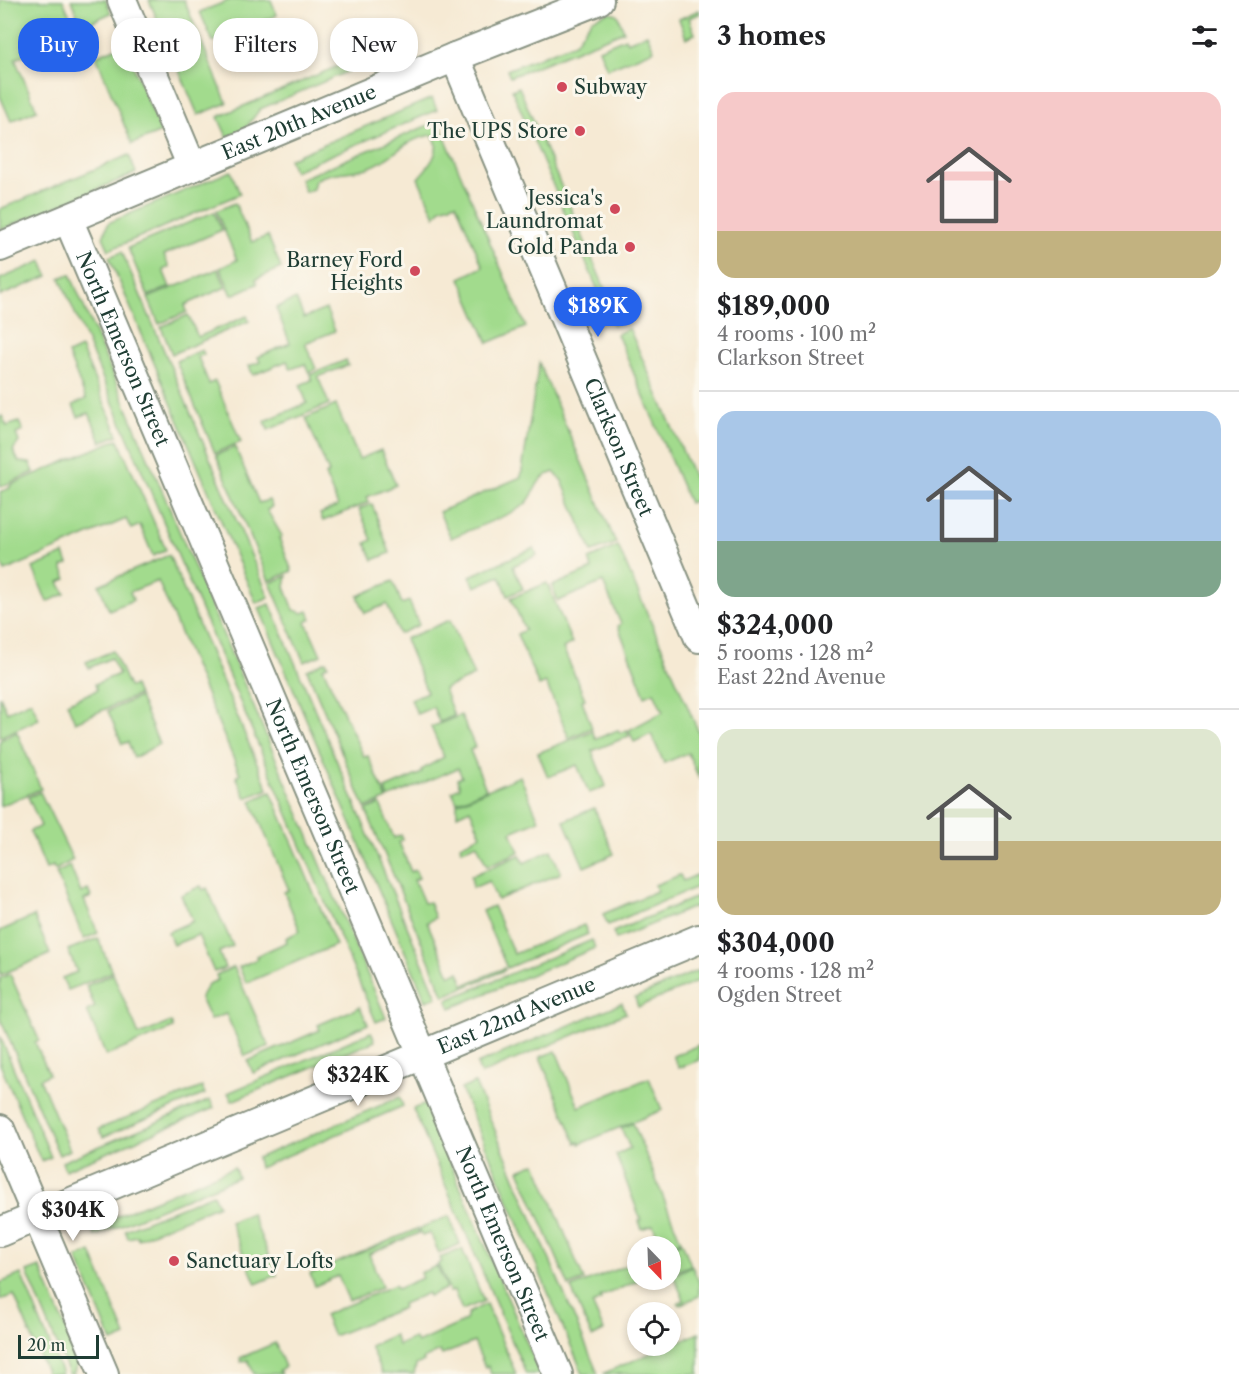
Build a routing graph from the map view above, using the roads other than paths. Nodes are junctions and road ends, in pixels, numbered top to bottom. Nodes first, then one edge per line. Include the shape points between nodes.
1 (122, 0) edge
2 (599, 0) edge
3 (455, 57) junction
4 (192, 167) junction
5 (68, 219) junction
6 (0, 248) edge
7 (699, 638) edge
8 (699, 939) edge
9 (423, 1055) junction
10 (0, 1129) edge
11 (37, 1216) junction
12 (0, 1232) edge
13 (104, 1374) edge
14 (558, 1374) edge

1 - 4 street
2 - 3 street, East 20th Avenue
3 - 4 street, East 20th Avenue
3 - 7 street, Clarkson Street
4 - 5 street, East 20th Avenue
5 - 6 street, East 20th Avenue
5 - 9 street, North Emerson Street
8 - 9 street, East 22nd Avenue
9 - 11 street, East 22nd Avenue
9 - 14 street, North Emerson Street
10 - 11 street
11 - 12 street, East 22nd Avenue
11 - 13 street

